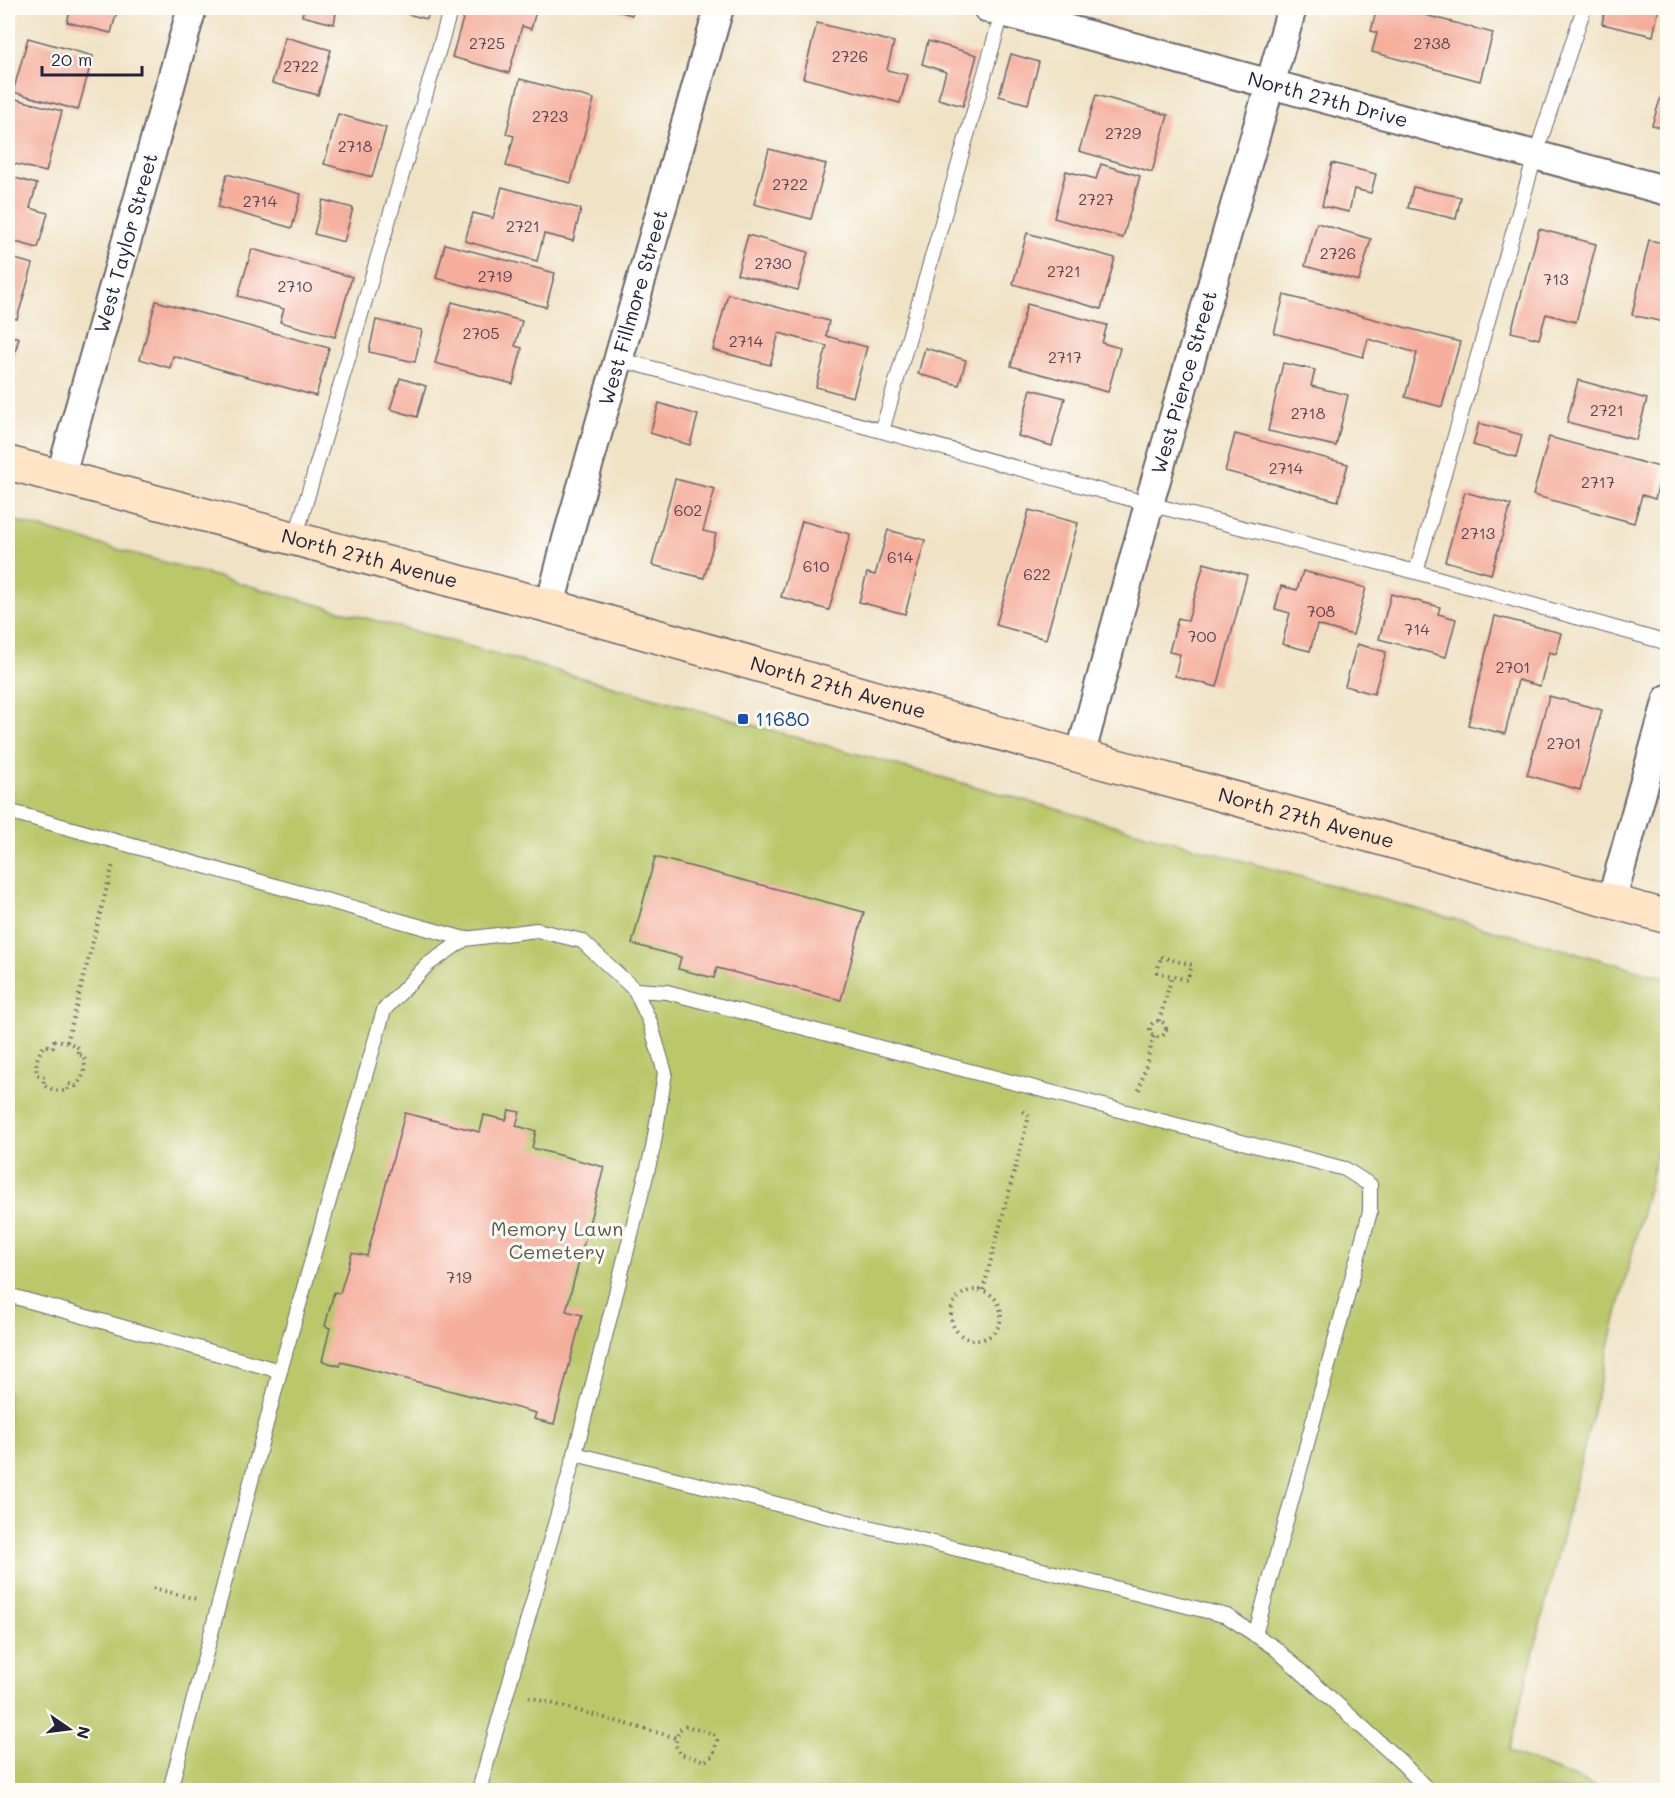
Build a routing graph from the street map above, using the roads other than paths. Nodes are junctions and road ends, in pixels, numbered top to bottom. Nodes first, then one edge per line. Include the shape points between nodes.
1 (192, 8) edge
2 (451, 8) edge
3 (719, 8) edge
4 (1292, 8) edge
5 (1584, 8) edge
6 (998, 9) edge
7 (1269, 85) junction
8 (1535, 156) junction
9 (1668, 192) edge
10 (618, 359) junction
11 (882, 431) junction
12 (8, 463) edge
13 (60, 478) junction
14 (1149, 504) junction
15 (295, 540) junction
16 (1416, 572) junction
17 (550, 606) junction
18 (1668, 643) edge
19 (1668, 699) edge
20 (1080, 756) junction
21 (8, 811) edge
22 (1611, 902) junction
23 (1668, 917) edge
24 (465, 939) junction
25 (634, 990) junction
26 (8, 1295) edge
27 (280, 1371) junction
28 (575, 1454) junction
29 (1255, 1635) junction
30 (170, 1791) edge
31 (479, 1791) edge
32 (1428, 1791) edge

1 - 13 street, West Taylor Street
2 - 15 lane
3 - 10 street, West Fillmore Street
4 - 7 street, West Pierce Street
5 - 8 lane
6 - 7 street, North 27th Drive
6 - 11 lane
7 - 8 street, North 27th Drive
7 - 14 street, West Pierce Street
8 - 9 street, North 27th Drive
8 - 16 lane
10 - 11 lane
10 - 17 street, West Fillmore Street
11 - 14 lane
12 - 13 main road, North 27th Avenue
13 - 15 main road, North 27th Avenue
14 - 16 lane
14 - 20 street, West Pierce Street
15 - 17 main road, North 27th Avenue
16 - 18 lane
17 - 20 main road, North 27th Avenue
19 - 22 street
20 - 22 main road, North 27th Avenue
21 - 24 lane
22 - 23 main road, North 27th Avenue
24 - 25 lane via 537,930 582,941
24 - 27 lane via 427,965 384,1010
25 - 28 lane via 650,1022 665,1073 653,1148
25 - 29 lane via 667,992 1345,1169 1370,1185 1370,1212
26 - 27 lane
27 - 30 lane
28 - 29 lane via 1227,1616
28 - 31 lane
29 - 32 lane via 1284,1656

